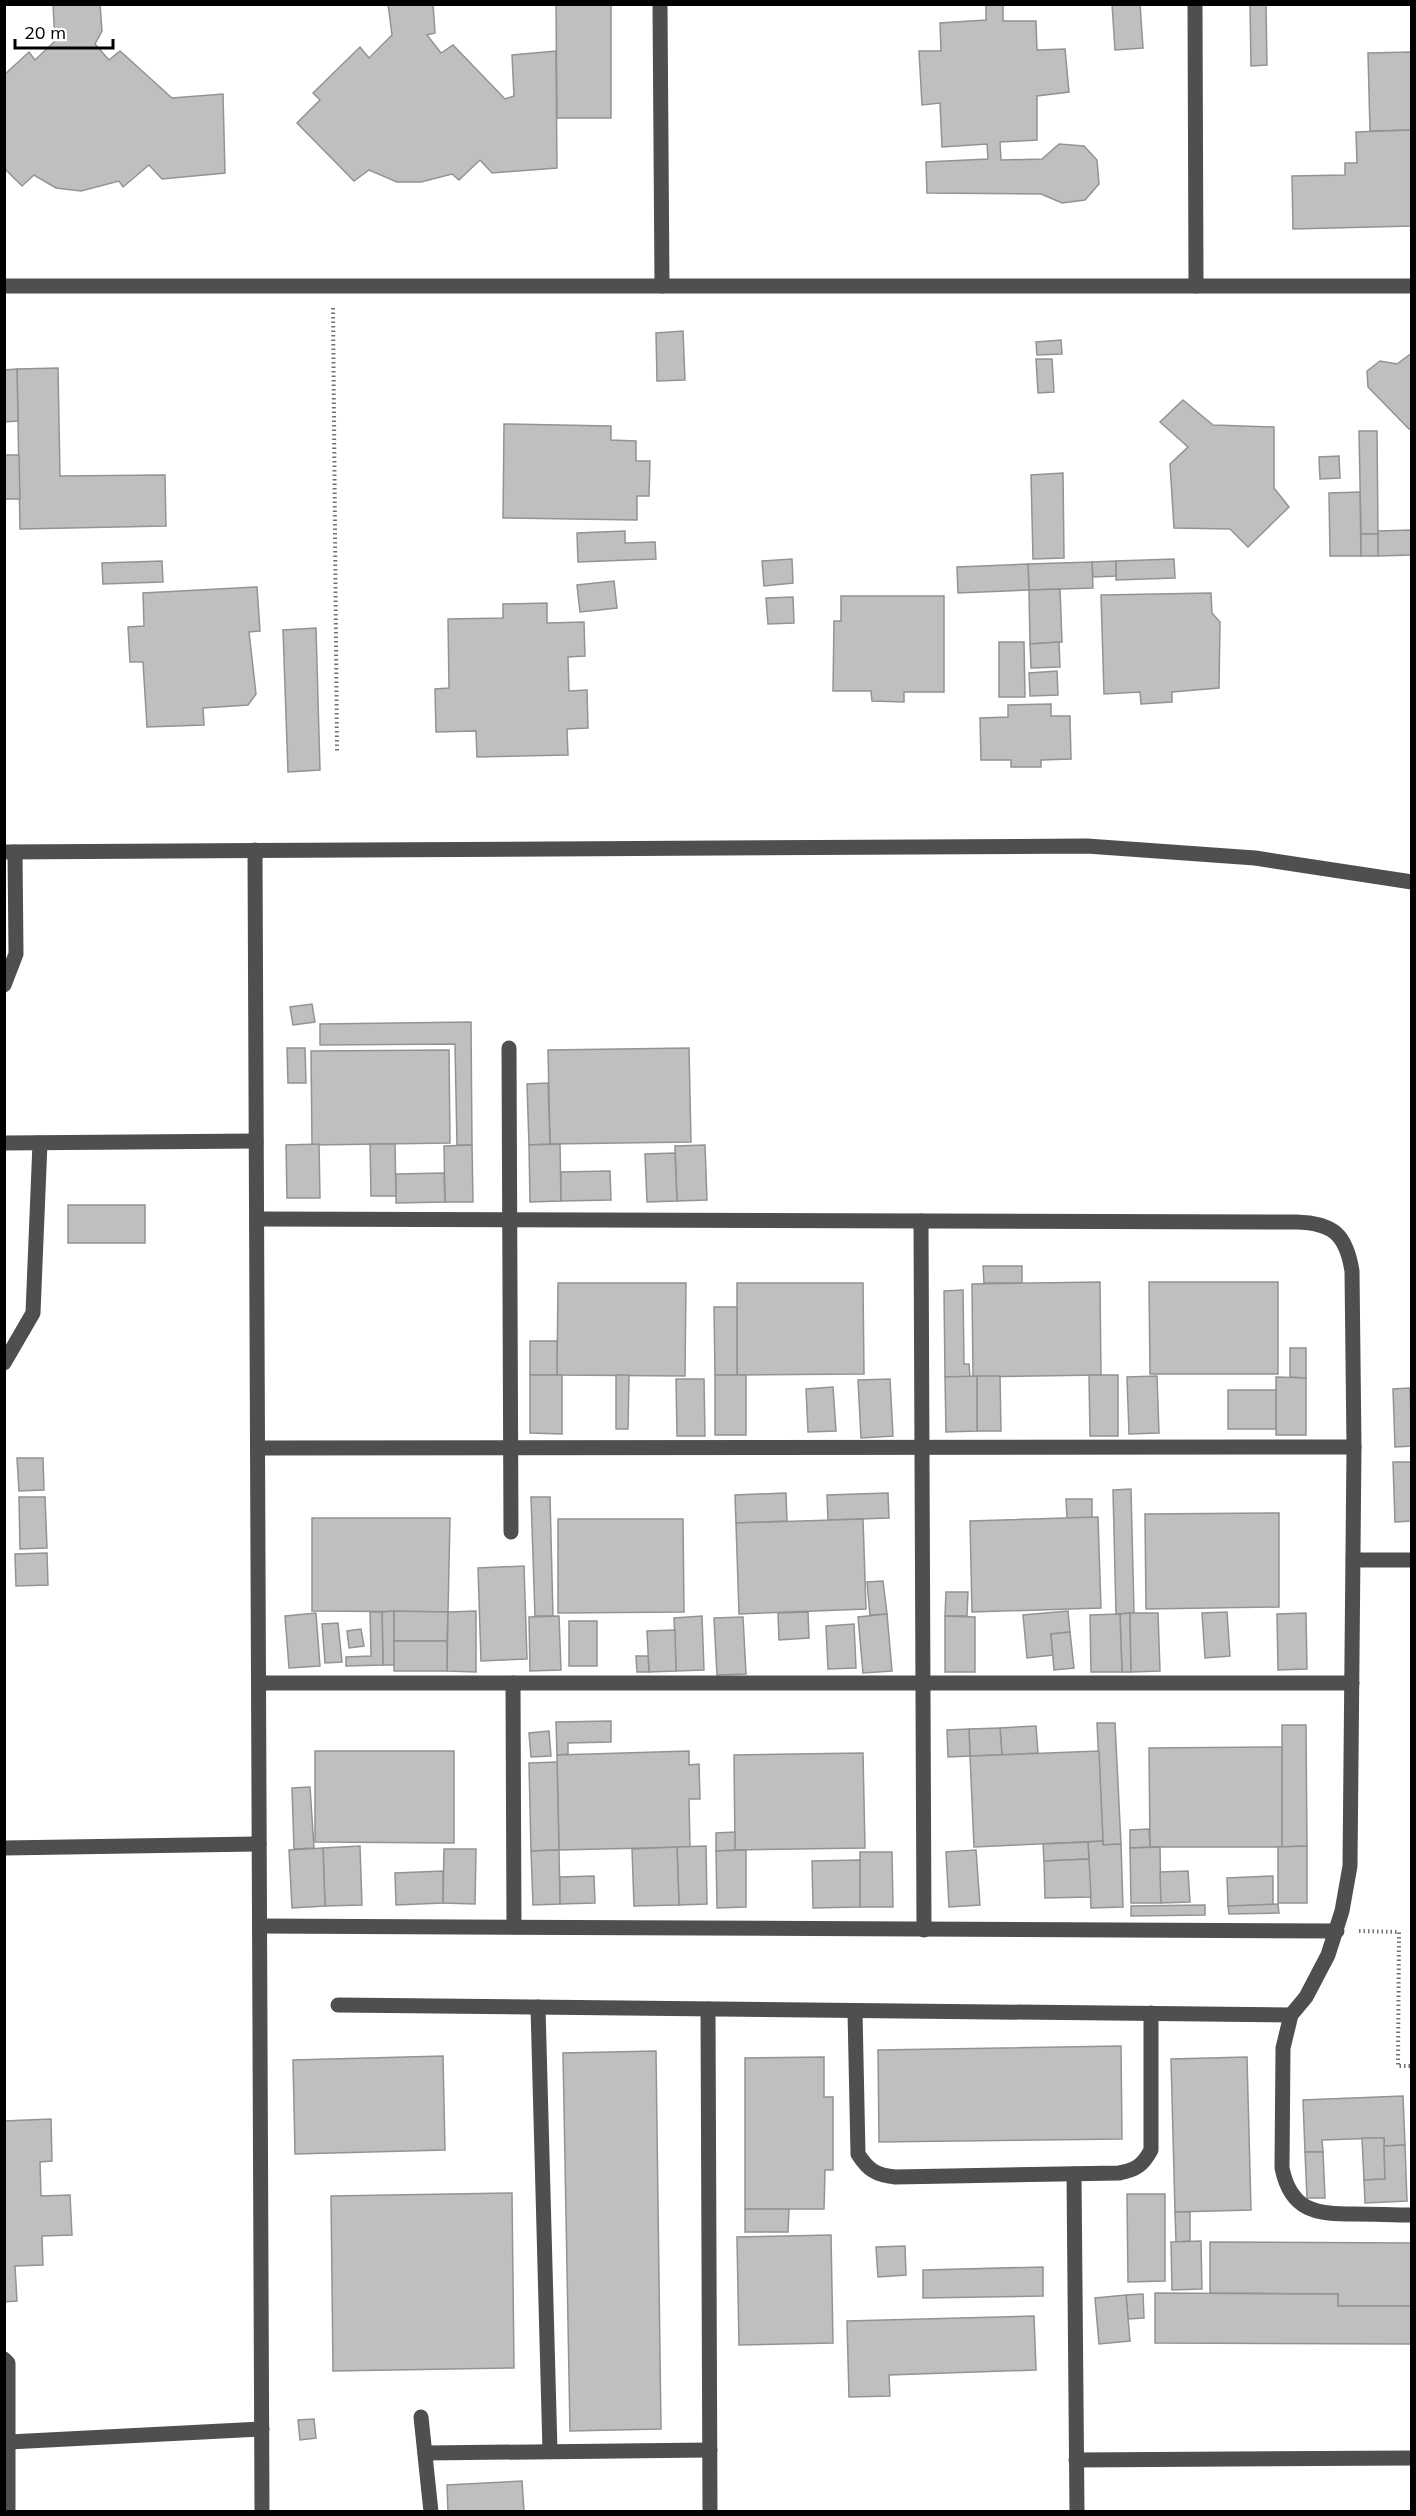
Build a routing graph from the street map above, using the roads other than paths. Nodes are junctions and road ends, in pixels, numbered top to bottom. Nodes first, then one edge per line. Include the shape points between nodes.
1 (660, 4) edge
2 (1195, 4) edge
3 (1412, 285) edge
4 (4, 286) edge
5 (662, 286) junction
6 (1196, 286) junction
7 (255, 850) junction
8 (10, 852) edge
9 (1412, 882) edge
10 (4, 985) edge
11 (509, 1048) dead end
12 (256, 1141) junction
13 (4, 1143) edge
14 (40, 1143) junction
15 (257, 1219) junction
16 (510, 1220) junction
17 (921, 1221) junction
18 (4, 1363) edge
19 (1354, 1447) junction
20 (258, 1448) junction
21 (511, 1448) junction
22 (920, 1448) junction
23 (512, 1532) dead end
24 (1353, 1560) junction
25 (1412, 1560) edge
26 (259, 1683) junction
27 (513, 1683) junction
28 (922, 1683) junction
29 (1352, 1683) junction
30 (260, 1844) junction
31 (4, 1848) edge
32 (260, 1926) junction
33 (514, 1928) junction
34 (924, 1930) junction
35 (1336, 1931) junction
36 (338, 2005) dead end
37 (538, 2007) junction
38 (708, 2009) junction
39 (855, 2011) junction
40 (1151, 2013) junction
41 (1291, 2015) junction
42 (1074, 2174) junction
43 (1412, 2215) edge
44 (4, 2359) edge
45 (421, 2417) dead end
46 (262, 2429) junction
47 (9, 2442) junction
48 (710, 2450) junction
49 (550, 2451) junction
50 (425, 2452) junction
51 (1412, 2458) edge
52 (1076, 2460) junction
53 (8, 2511) edge
54 (262, 2511) edge
55 (431, 2511) edge
56 (710, 2511) edge
57 (1077, 2511) edge

1 - 5 street
2 - 6 street
3 - 6 street
4 - 5 street
5 - 6 street
7 - 8 street
7 - 9 street via 1087,846 1255,858
7 - 12 street
8 - 10 street via 16,954
11 - 16 street
12 - 14 street
12 - 15 street
13 - 14 street
14 - 18 street via 33,1313
15 - 16 street
15 - 20 street
16 - 17 street
16 - 21 street
17 - 19 street via 1317,1222 1336,1232 1348,1249 1352,1270
17 - 22 street
19 - 22 street
19 - 24 street
20 - 21 street
20 - 26 street
21 - 22 street
21 - 23 street
22 - 28 street
24 - 25 street
24 - 29 street
26 - 27 street
26 - 30 street
27 - 28 street
27 - 33 street
28 - 29 street
28 - 34 street
29 - 35 street via 1350,1866
30 - 31 street
30 - 32 street
32 - 33 street
32 - 46 street
33 - 34 street
34 - 35 street
35 - 41 street via 1318,1977
36 - 37 street
37 - 38 street
37 - 49 street
38 - 39 street
38 - 48 street
39 - 40 street
39 - 42 street via 858,2154 866,2168 879,2176 895,2177
40 - 41 street
40 - 42 street via 1151,2150 1145,2163 1134,2170
41 - 43 street via 1283,2048 1282,2168 1292,2195 1302,2205 1329,2214
42 - 52 street
44 - 47 street via 9,2363
45 - 50 street
46 - 47 street
46 - 54 street
47 - 53 street
48 - 49 street
48 - 56 street
49 - 50 street
50 - 55 street
51 - 52 street
52 - 57 street

